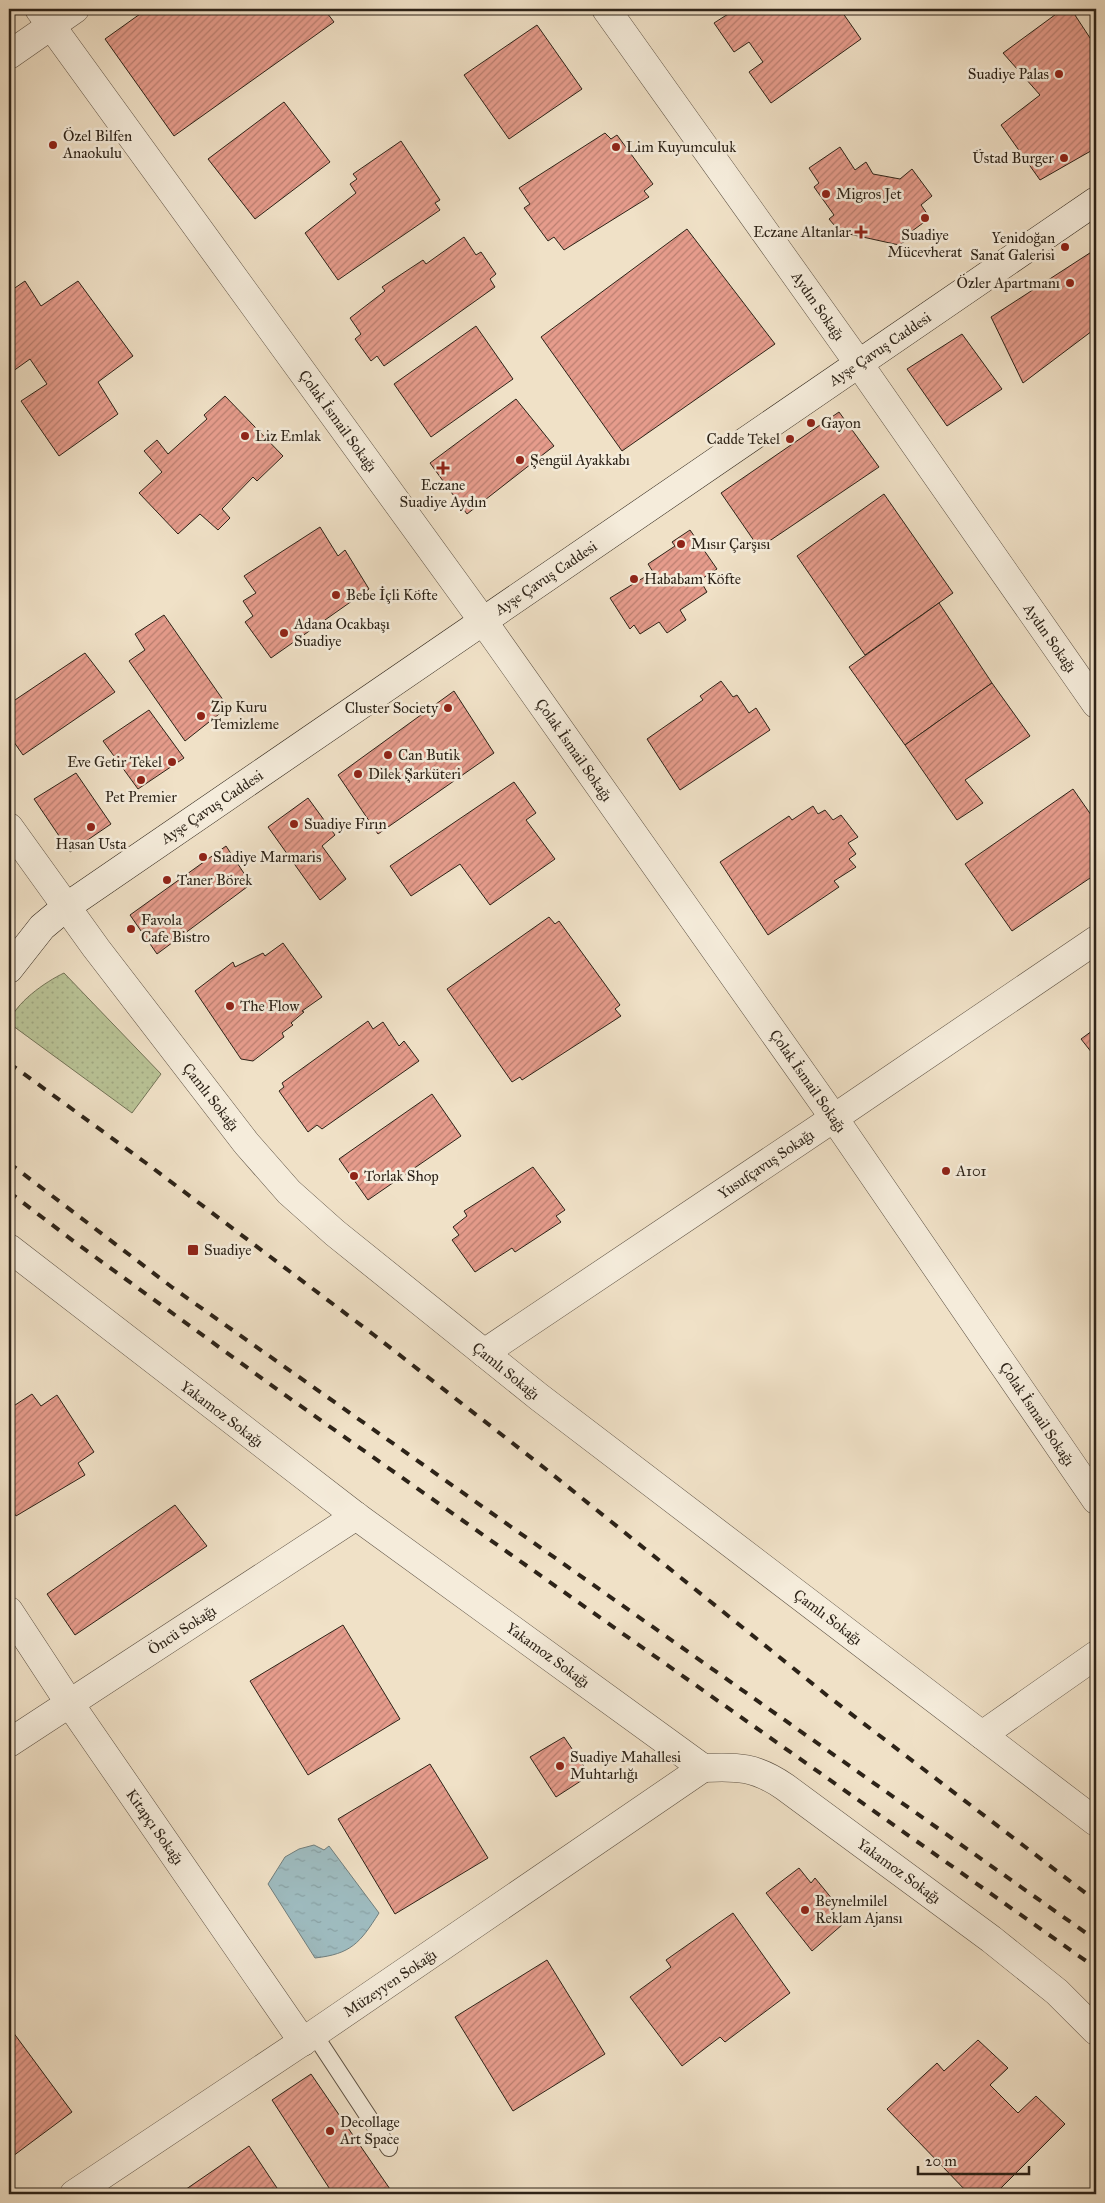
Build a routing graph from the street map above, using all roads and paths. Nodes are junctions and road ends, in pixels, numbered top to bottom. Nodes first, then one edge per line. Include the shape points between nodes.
1 (75, 9) edge
2 (606, 9) edge
3 (45, 17) edge
4 (9, 55) edge
5 (1096, 201) edge
6 (859, 364) junction
7 (483, 621) junction
8 (1096, 704) edge
9 (9, 827) edge
10 (66, 907) junction
11 (1096, 940) edge
12 (9, 969) edge
13 (834, 1118) junction
14 (9, 1248) edge
15 (484, 1353) junction
16 (1096, 1500) edge
17 (356, 1516) junction
18 (9, 1611) edge
19 (1096, 1655) edge
20 (70, 1704) junction
21 (982, 1735) junction
22 (9, 1743) edge
23 (704, 1768) junction
24 (1096, 1822) edge
25 (1096, 2031) edge
26 (308, 2038) junction
27 (389, 2148) dead end
28 (74, 2194) edge

1 - 3 street
2 - 6 street, Aydın Sokağı
3 - 4 street
3 - 7 street, Çolak İsmail Sokağı
5 - 6 street, Ayşe Çavuş Caddesi
6 - 7 street, Ayşe Çavuş Caddesi
6 - 8 street, Aydın Sokağı
7 - 10 street, Ayşe Çavuş Caddesi
7 - 13 street, Çolak İsmail Sokağı
9 - 10 street, Çamlı Sokağı
10 - 12 street, Ayşe Çavuş Caddesi via 42,927
10 - 15 street, Çamlı Sokağı via 246,1143 289,1192
11 - 13 street, Yusufçavuş Sokağı
13 - 15 street, Yusufçavuş Sokağı
13 - 16 street, Çolak İsmail Sokağı
14 - 17 street, Yakamoz Sokağı
15 - 21 street, Çamlı Sokağı
17 - 20 street, Öncü Sokağı
17 - 23 street, Yakamoz Sokağı
18 - 20 street, Kitapçı Sokağı
19 - 21 street
20 - 22 street, Öncü Sokağı
20 - 26 street, Kitapçı Sokağı
21 - 24 street, Çamlı Sokağı
23 - 25 street, Yakamoz Sokağı via 744,1768 763,1773 779,1783 991,1939 1057,1992
23 - 26 street, Müzeyyen Sokağı
26 - 27 lane
26 - 28 street, Müzeyyen Sokağı

